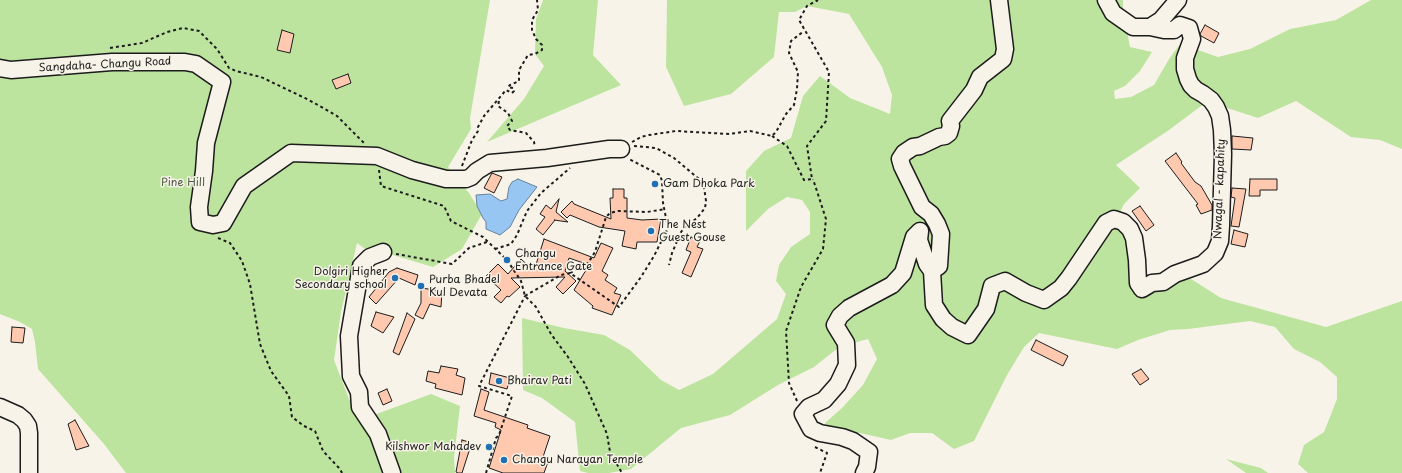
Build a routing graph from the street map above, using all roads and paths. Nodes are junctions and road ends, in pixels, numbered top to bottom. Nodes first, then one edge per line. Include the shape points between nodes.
1 (538, 0) edge
2 (818, 0) edge
3 (999, 0) edge
4 (1106, 0) edge
5 (1178, 0) edge
6 (1150, 27) junction
7 (804, 31) junction
8 (0, 68) edge
9 (499, 99) junction
10 (772, 136) junction
11 (362, 140) dead end
12 (624, 148) junction
13 (377, 156) junction
14 (547, 158) junction
15 (571, 168) dead end
16 (466, 179) junction
17 (812, 179) junction
18 (665, 209) junction
19 (200, 222) junction
20 (488, 242) junction
21 (495, 248) junction
22 (383, 252) joint
23 (669, 265) dead end
24 (932, 271) junction
25 (570, 272) junction
26 (525, 296) junction
27 (0, 408) edge
28 (803, 414) junction
29 (811, 429) junction
30 (29, 473) edge
31 (342, 473) edge
32 (392, 473) edge
33 (486, 473) edge
34 (622, 473) edge
35 (820, 473) edge
36 (864, 473) edge

1 - 9 path via 532,30 542,45 542,50 528,55 520,70 519,81 508,88 513,88 514,92 506,90
2 - 7 path via 807,6 799,20
3 - 24 street via 1005,49 1002,59 980,77 974,90 950,121 949,133 913,147 900,158 922,207 931,214 941,234 939,266
4 - 6 street via 1113,13 1133,27
5 - 6 street via 1161,20
6 - 24 street, Nwagal - kapahity via 1174,30 1180,25 1189,28 1192,39 1185,58 1188,79 1191,86 1211,100 1220,116 1223,148 1221,226 1220,241 1215,253 1203,264 1175,274 1162,282 1152,282 1142,289 1138,283 1134,238 1123,222 1114,219 1106,223 1061,288 1044,300 1006,281 992,286 986,309 968,335 952,327 934,305
7 - 10 path via 791,41 789,53 798,72 794,105
7 - 17 path via 829,72 826,121 807,146
8 - 19 street, Sangdaha- Changu Road via 11,70 112,62 185,62 196,64 222,82 206,143 199,207
9 - 14 path via 498,106 508,113 512,121 507,126 510,130 526,133 534,142 536,154
9 - 16 path via 484,116 472,140 460,171
10 - 12 path via 750,131 729,134 676,131 640,137
10 - 17 path via 787,146 804,180
11 - 13 path
12 - 14 street
12 - 18 path via 628,158 660,175
12 - 23 path via 656,148 674,158 699,179 704,187 705,208 681,232
13 - 16 street via 412,170 446,179
13 - 19 street via 291,153 244,186 223,223 213,225
13 - 20 path via 381,186 444,206 451,221 482,236
14 - 16 street via 490,162
15 - 21 path via 541,193 527,211 518,235 511,244
17 - 28 path via 826,219 823,249 801,287 786,331 789,383
18 - 25 path via 610,213 606,217 595,252 588,263
18 - 25 path via 668,228 641,277 619,307
19 - 31 path via 213,236 230,243 242,261 250,284 260,344 271,371 289,396 292,417 315,431 323,451
20 - 21 path
20 - 22 path via 469,248 452,264
21 - 26 path via 521,281
22 - 32 street via 370,257 361,266 349,336 351,376 359,392 360,407 378,434
24 - 28 street via 919,240 920,231 914,237 903,273 892,285 849,308 840,316 835,325 846,343 847,365 838,384 824,400 809,406
25 - 26 path
26 - 33 path via 479,386 512,396
26 - 34 path via 536,307 585,384 607,434 610,452
27 - 30 street via 18,415 28,426
28 - 29 street
29 - 35 path via 813,445 827,454
29 - 36 street via 853,441 869,452

